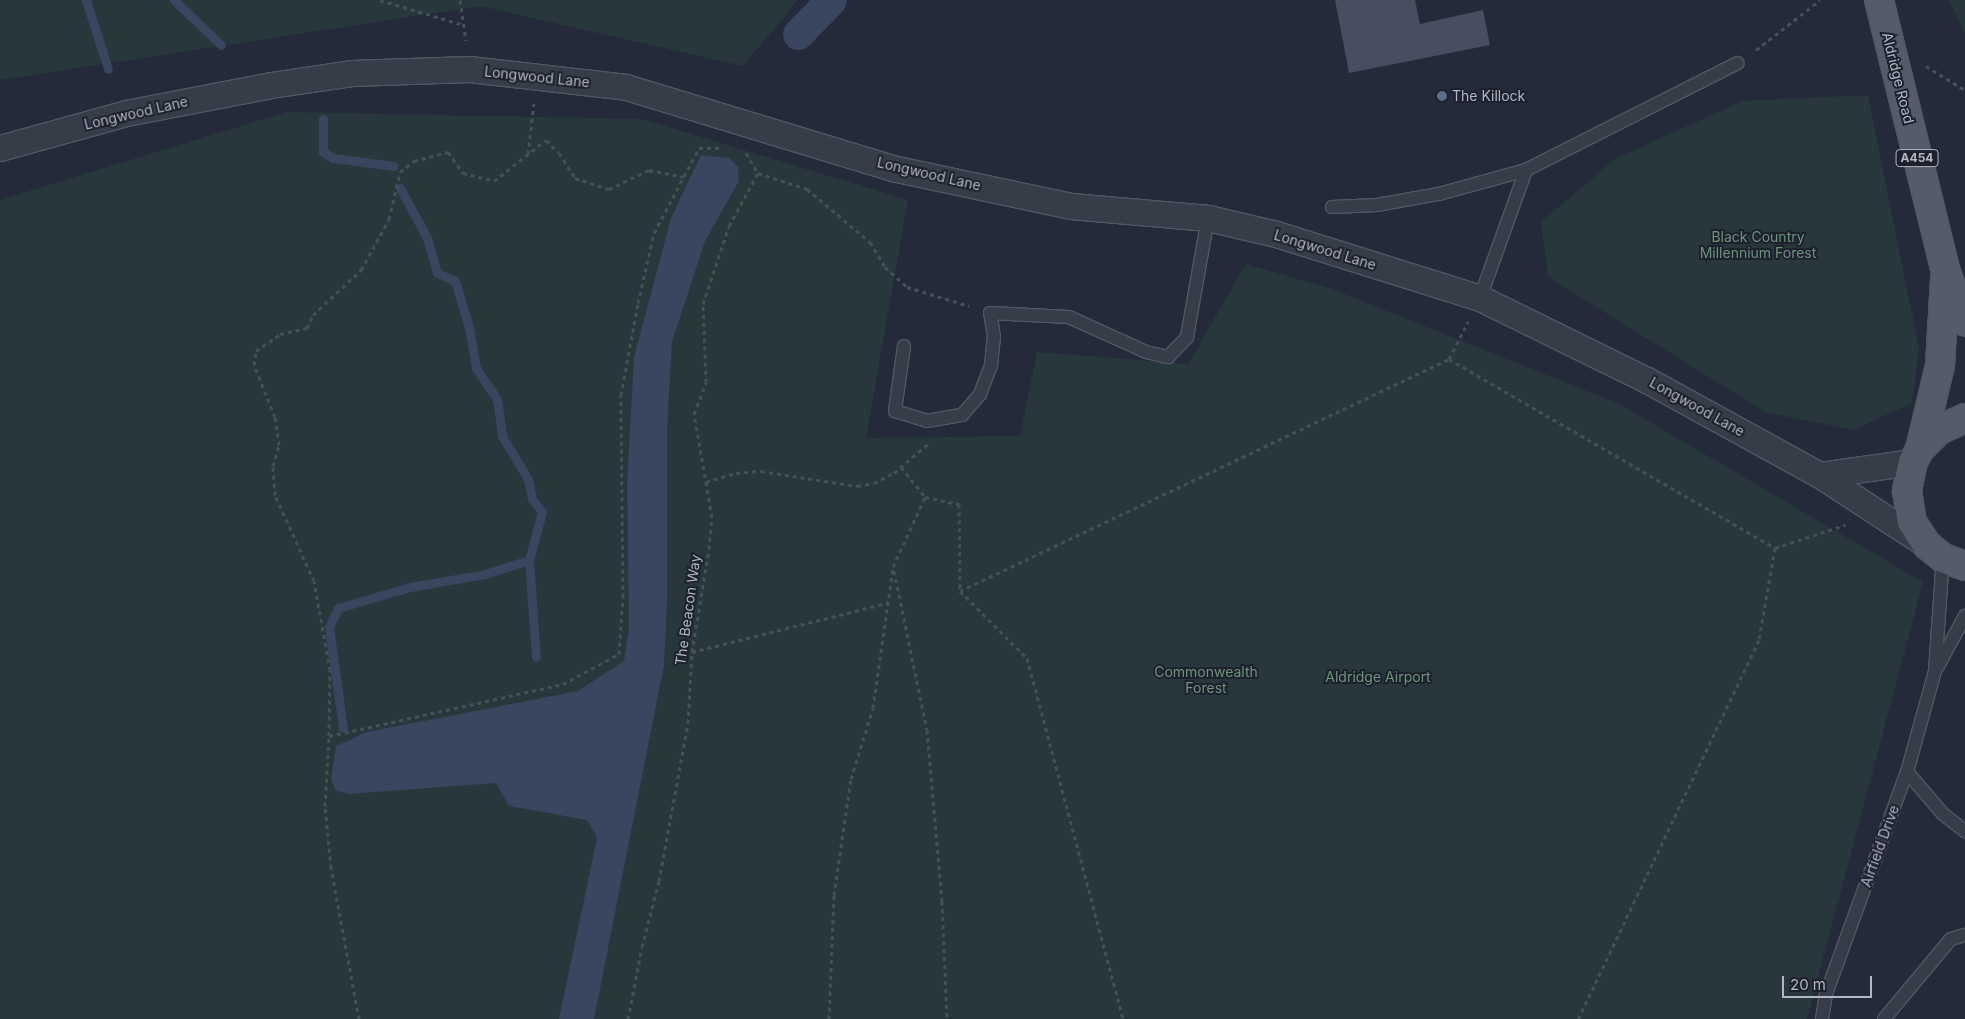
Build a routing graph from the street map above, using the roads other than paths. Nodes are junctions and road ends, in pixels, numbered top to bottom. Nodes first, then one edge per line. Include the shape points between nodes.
1 (1879, 0) edge
2 (1738, 63) road end
3 (0, 148) edge
4 (1526, 170) junction
5 (1332, 207) dead end
6 (1208, 218) junction
7 (1946, 272) junction
8 (1480, 298) junction
9 (1965, 322) edge
10 (904, 346) dead end
11 (1965, 418) edge
12 (1916, 456) junction
13 (1820, 475) junction
14 (1945, 556) edge
15 (1965, 616) edge
16 (1935, 671) junction
17 (1908, 772) junction
18 (1965, 831) edge
19 (1965, 935) edge
20 (1822, 1019) edge
21 (1884, 1019) edge

1 - 7 main road, Aldridge Road / A454
2 - 4 lane
3 - 6 street, Longwood Lane via 126,113 271,84 351,73 469,69 626,87 892,168 1072,206
4 - 5 lane via 1439,194 1377,205
4 - 8 lane
6 - 8 street, Longwood Lane via 1276,234
6 - 10 lane via 1187,337 1168,357 1146,352 1069,317 990,312 994,337 991,365 980,394 962,416 927,421 895,411
7 - 9 main road, Aldridge Road / A454
7 - 12 main road, Aldridge Road / A454 via 1940,366
8 - 13 street, Longwood Lane via 1647,380
11 - 12 main road via 1939,430
12 - 13 street
12 - 14 main road, Aldridge Road via 1906,491 1908,509 1912,522
13 - 14 street, Longwood Lane
14 - 16 lane, Airfield Drive
15 - 16 lane, Airfield Drive
16 - 17 lane, Airfield Drive
17 - 18 lane via 1943,814
17 - 20 lane, Airfield Drive via 1826,994
19 - 21 lane via 1951,939

